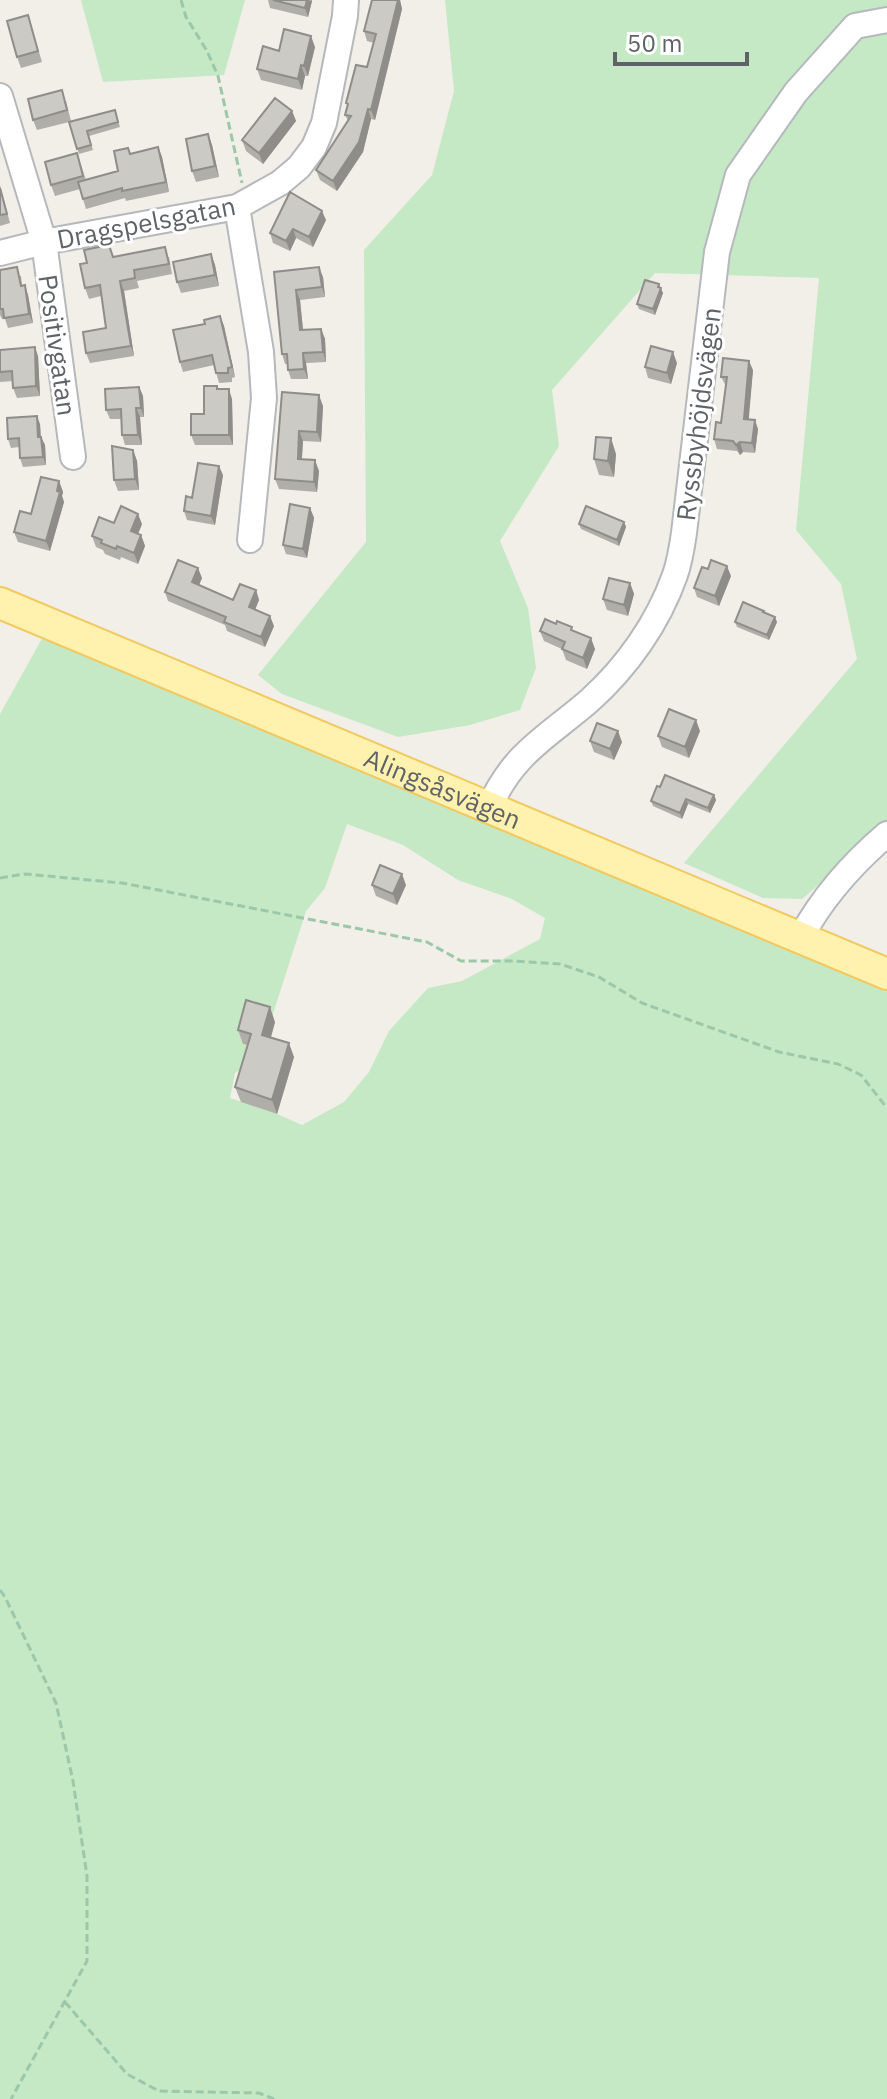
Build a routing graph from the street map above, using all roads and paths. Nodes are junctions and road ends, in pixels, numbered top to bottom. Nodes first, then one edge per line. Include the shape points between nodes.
1 (181, 0) edge
2 (346, 0) edge
3 (887, 20) edge
4 (0, 96) edge
5 (241, 204) junction
6 (44, 242) junction
7 (0, 253) edge
8 (73, 457) dead end
9 (250, 540) dead end
10 (0, 603) edge
11 (489, 808) junction
12 (887, 834) edge
13 (0, 878) edge
14 (801, 937) junction
15 (887, 974) edge
16 (887, 1108) edge
17 (0, 1590) edge
18 (65, 2002) junction
19 (11, 2099) edge
20 (274, 2099) edge

1 - 5 path via 218,76
2 - 5 street, Dragspelsgatan via 330,97 314,147 280,183
3 - 11 street, Ryssbyhöjdsvägen via 855,26 796,92 738,175 717,252 676,574 625,664 518,760
4 - 6 street, Positivgatan
5 - 6 street, Dragspelsgatan
5 - 9 street via 264,398
6 - 7 street, Dragspelsgatan
6 - 8 street, Positivgatan
10 - 11 main road, Alingsåsvägen
11 - 14 main road, Alingsåsvägen
12 - 14 street via 821,904
13 - 16 path via 25,874 122,883 427,942 461,961 560,964 599,977 642,1003 779,1052 838,1064 861,1075
14 - 15 main road, Alingsåsvägen
17 - 18 path via 56,1703 73,1781 87,1876 87,1961
18 - 19 path
18 - 20 path via 127,2074 159,2091 259,2093

